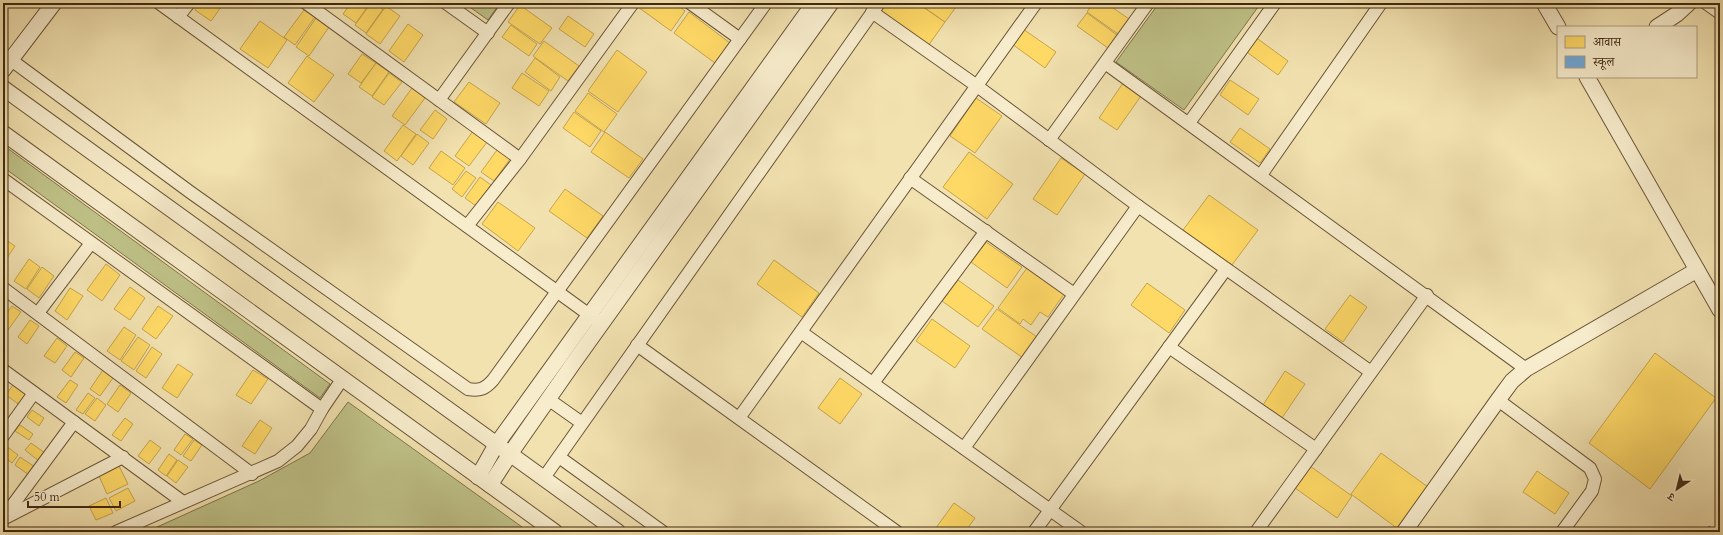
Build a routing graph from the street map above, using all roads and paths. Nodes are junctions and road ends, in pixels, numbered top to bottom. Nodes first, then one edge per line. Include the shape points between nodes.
1 (54, 3) edge
2 (159, 3) edge
3 (189, 3) edge
4 (306, 3) edge
5 (446, 3) edge
6 (509, 3) edge
7 (633, 3) edge
8 (690, 3) edge
9 (766, 3) edge
10 (814, 3) edge
11 (831, 3) edge
12 (1036, 3) edge
13 (1148, 3) edge
14 (1381, 3) edge
15 (1544, 3) edge
16 (1690, 3) edge
17 (1706, 3) edge
18 (1273, 4) edge
19 (876, 8) edge
20 (1720, 13) edge
21 (178, 17) junction
22 (1557, 26) edge
23 (1659, 26) edge
24 (488, 33) junction
25 (740, 39) junction
26 (6, 61) edge
27 (1105, 63) junction
28 (1588, 78) edge
29 (977, 86) junction
30 (3, 88) edge
31 (439, 100) junction
32 (1189, 123) junction
33 (3, 133) edge
34 (1049, 140) junction
35 (520, 159) junction
36 (1261, 175) junction
37 (910, 178) junction
38 (3, 180) edge
39 (1138, 206) junction
40 (467, 226) junction
41 (986, 231) junction
42 (91, 243) junction
43 (1226, 268) junction
44 (1697, 270) junction
45 (3, 288) edge
46 (558, 292) junction
47 (1074, 294) junction
48 (1427, 295) junction
49 (1720, 310) edge
50 (38, 313) junction
51 (596, 320) junction
52 (801, 332) junction
53 (637, 345) junction
54 (1169, 347) junction
55 (1526, 369) junction
56 (3, 370) edge
57 (1371, 372) junction
58 (343, 378) junction
59 (873, 383) junction
60 (34, 393) junction
61 (548, 399) junction
62 (1498, 400) junction
63 (322, 409) junction
64 (739, 418) junction
65 (74, 422) junction
66 (582, 423) junction
67 (3, 436) edge
68 (496, 445) junction
69 (964, 448) junction
70 (1316, 450) junction
71 (510, 454) junction
72 (123, 457) junction
73 (559, 457) junction
74 (252, 474) junction
75 (478, 477) junction
76 (544, 479) junction
77 (490, 485) junction
78 (183, 502) junction
79 (1050, 510) junction
80 (7, 512) edge
81 (116, 532) edge
82 (555, 532) edge
83 (618, 532) edge
84 (663, 532) edge
85 (897, 532) edge
86 (1034, 532) edge
87 (1081, 532) edge
88 (1256, 532) edge
89 (1404, 532) edge
90 (1562, 532) edge

1 - 26 street
2 - 21 street
3 - 21 street
4 - 31 street
5 - 24 street
6 - 24 street
7 - 35 street
8 - 25 street
9 - 25 street
10 - 51 street
11 - 51 street
12 - 29 street
13 - 27 street
14 - 36 street
15 - 22 street
16 - 23 street
17 - 20 street
18 - 32 street
19 - 29 street
19 - 53 street
21 - 40 street
24 - 31 street
25 - 46 street
26 - 46 street via 468,389 485,388
27 - 32 street
27 - 34 street
28 - 44 street
29 - 34 street
29 - 37 street
30 - 68 street
31 - 35 street
32 - 36 street
33 - 58 street
34 - 39 street
35 - 40 street
36 - 48 street
37 - 41 street
37 - 52 street
38 - 42 street
39 - 43 street
39 - 47 street
40 - 46 street
41 - 47 street
41 - 59 street
42 - 50 street
42 - 63 street
43 - 54 street
43 - 57 street
44 - 49 street
44 - 55 street
45 - 50 street
46 - 51 street
47 - 69 street
48 - 55 street
48 - 57 street
50 - 74 street
51 - 61 street
51 - 68 street
52 - 59 street
52 - 64 street
53 - 64 street
53 - 66 street
54 - 70 street
54 - 79 street
55 - 62 street via 1512,381
56 - 60 street
57 - 70 street
58 - 63 street
58 - 75 street
59 - 69 street
60 - 65 street
60 - 67 street
61 - 66 street
61 - 71 street
62 - 89 street
62 - 90 street via 1590,468 1595,479 1592,491
63 - 74 street via 311,429 297,446 278,461
64 - 85 street
65 - 72 street
65 - 80 street
66 - 73 street
68 - 71 street
68 - 75 street
69 - 79 street
70 - 88 street
71 - 76 street
71 - 77 street
72 - 78 street
72 - 80 street
73 - 76 street
73 - 84 street
74 - 78 street
75 - 77 street
76 - 83 street
77 - 82 street
78 - 81 street
79 - 86 street
79 - 87 street

